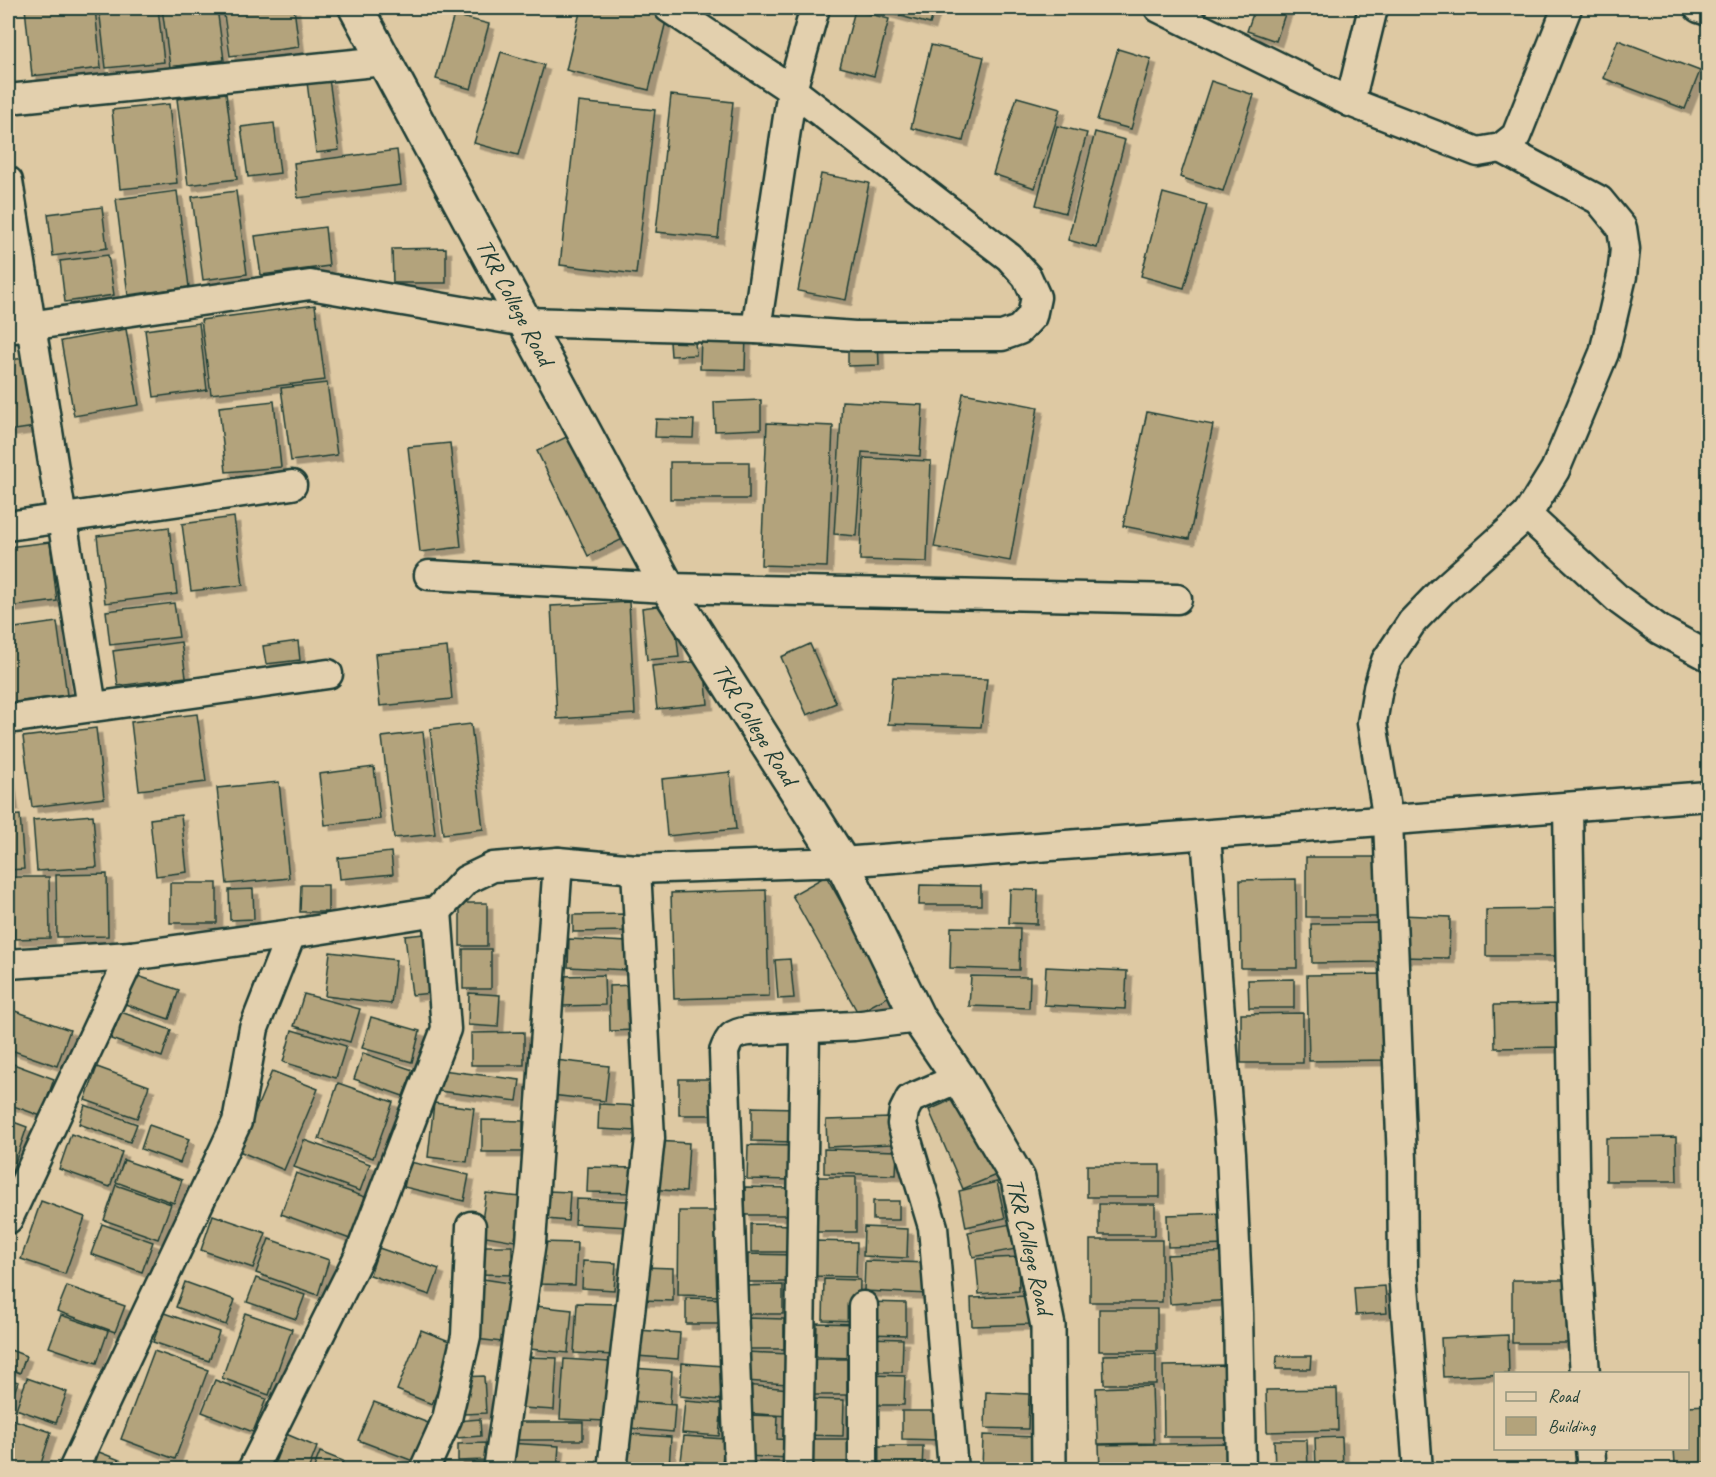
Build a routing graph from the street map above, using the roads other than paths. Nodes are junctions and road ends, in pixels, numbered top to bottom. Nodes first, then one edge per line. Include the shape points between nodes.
1 (356, 8) edge
2 (669, 8) edge
3 (815, 8) edge
4 (1159, 8) edge
5 (1373, 8) edge
6 (1567, 8) edge
7 (1699, 8) edge
8 (1708, 11) edge
9 (384, 61) junction
10 (792, 90) junction
11 (8, 99) edge
12 (1350, 102) junction
13 (1501, 148) junction
14 (8, 182) edge
15 (526, 322) junction
16 (19, 327) edge
17 (756, 329) junction
18 (292, 485) dead end
19 (1527, 515) junction
20 (61, 518) junction
21 (8, 526) edge
22 (429, 575) dead end
23 (668, 588) junction
24 (1177, 599) dead end
25 (1708, 656) edge
26 (328, 674) dead end
27 (92, 707) junction
28 (8, 718) edge
29 (1708, 796) edge
30 (1568, 808) junction
31 (1388, 821) junction
32 (1206, 836) junction
33 (558, 862) junction
34 (842, 862) junction
35 (636, 869) junction
36 (437, 911) junction
37 (291, 934) junction
38 (132, 956) junction
39 (8, 964) edge
40 (918, 1018) junction
41 (805, 1029) junction
42 (959, 1078) junction
43 (8, 1220) edge
44 (471, 1226) dead end
45 (863, 1306) dead end
46 (1585, 1372) edge
47 (1590, 1450) edge
48 (613, 1469) edge
49 (73, 1470) edge
50 (252, 1470) edge
51 (424, 1470) edge
52 (498, 1470) edge
53 (630, 1470) edge
54 (739, 1470) edge
55 (798, 1470) edge
56 (863, 1470) edge
57 (953, 1470) edge
58 (1049, 1470) edge
59 (1241, 1470) edge
60 (1418, 1470) edge
61 (1592, 1470) edge

1 - 9 street, TKR College Road
2 - 10 street
3 - 10 street
4 - 12 street
5 - 12 street
6 - 13 street via 1516,136
7 - 8 street
9 - 11 street
9 - 15 street, TKR College Road
10 - 17 street
10 - 17 street via 1009,257 1027,277 1036,297 1032,316 1019,330 1002,336 855,336
12 - 13 street via 1478,152
13 - 19 street via 1599,200 1622,228 1624,249 1622,276 1604,353 1555,470
14 - 16 street
15 - 16 street via 310,285
15 - 17 street
15 - 23 street, TKR College Road
16 - 20 street
18 - 20 street
19 - 25 street via 1619,600 1660,630
19 - 31 street via 1412,622 1386,661 1372,723
20 - 21 street
20 - 27 street
22 - 23 street
23 - 24 street
23 - 34 street, TKR College Road
26 - 27 street
27 - 28 street
29 - 30 street
30 - 31 street
30 - 46 street via 1575,1224
31 - 32 street
31 - 60 street via 1404,1272
32 - 34 street
32 - 59 street via 1231,1153
33 - 35 street
33 - 36 street via 493,867 466,880
33 - 52 street via 531,1242
34 - 35 street
34 - 40 street, TKR College Road
35 - 48 street via 650,1138
36 - 37 street
36 - 50 street via 446,1029 360,1254
37 - 38 street
37 - 49 street via 254,1028 237,1122
38 - 39 street
38 - 43 street
40 - 41 street
40 - 42 street, TKR College Road
41 - 54 street via 737,1033 724,1052
41 - 55 street
42 - 57 street via 910,1099 902,1124 933,1227
42 - 58 street, TKR College Road via 1018,1179 1048,1326
44 - 51 street via 466,1336 447,1419
45 - 56 street
47 - 61 street
48 - 53 street

